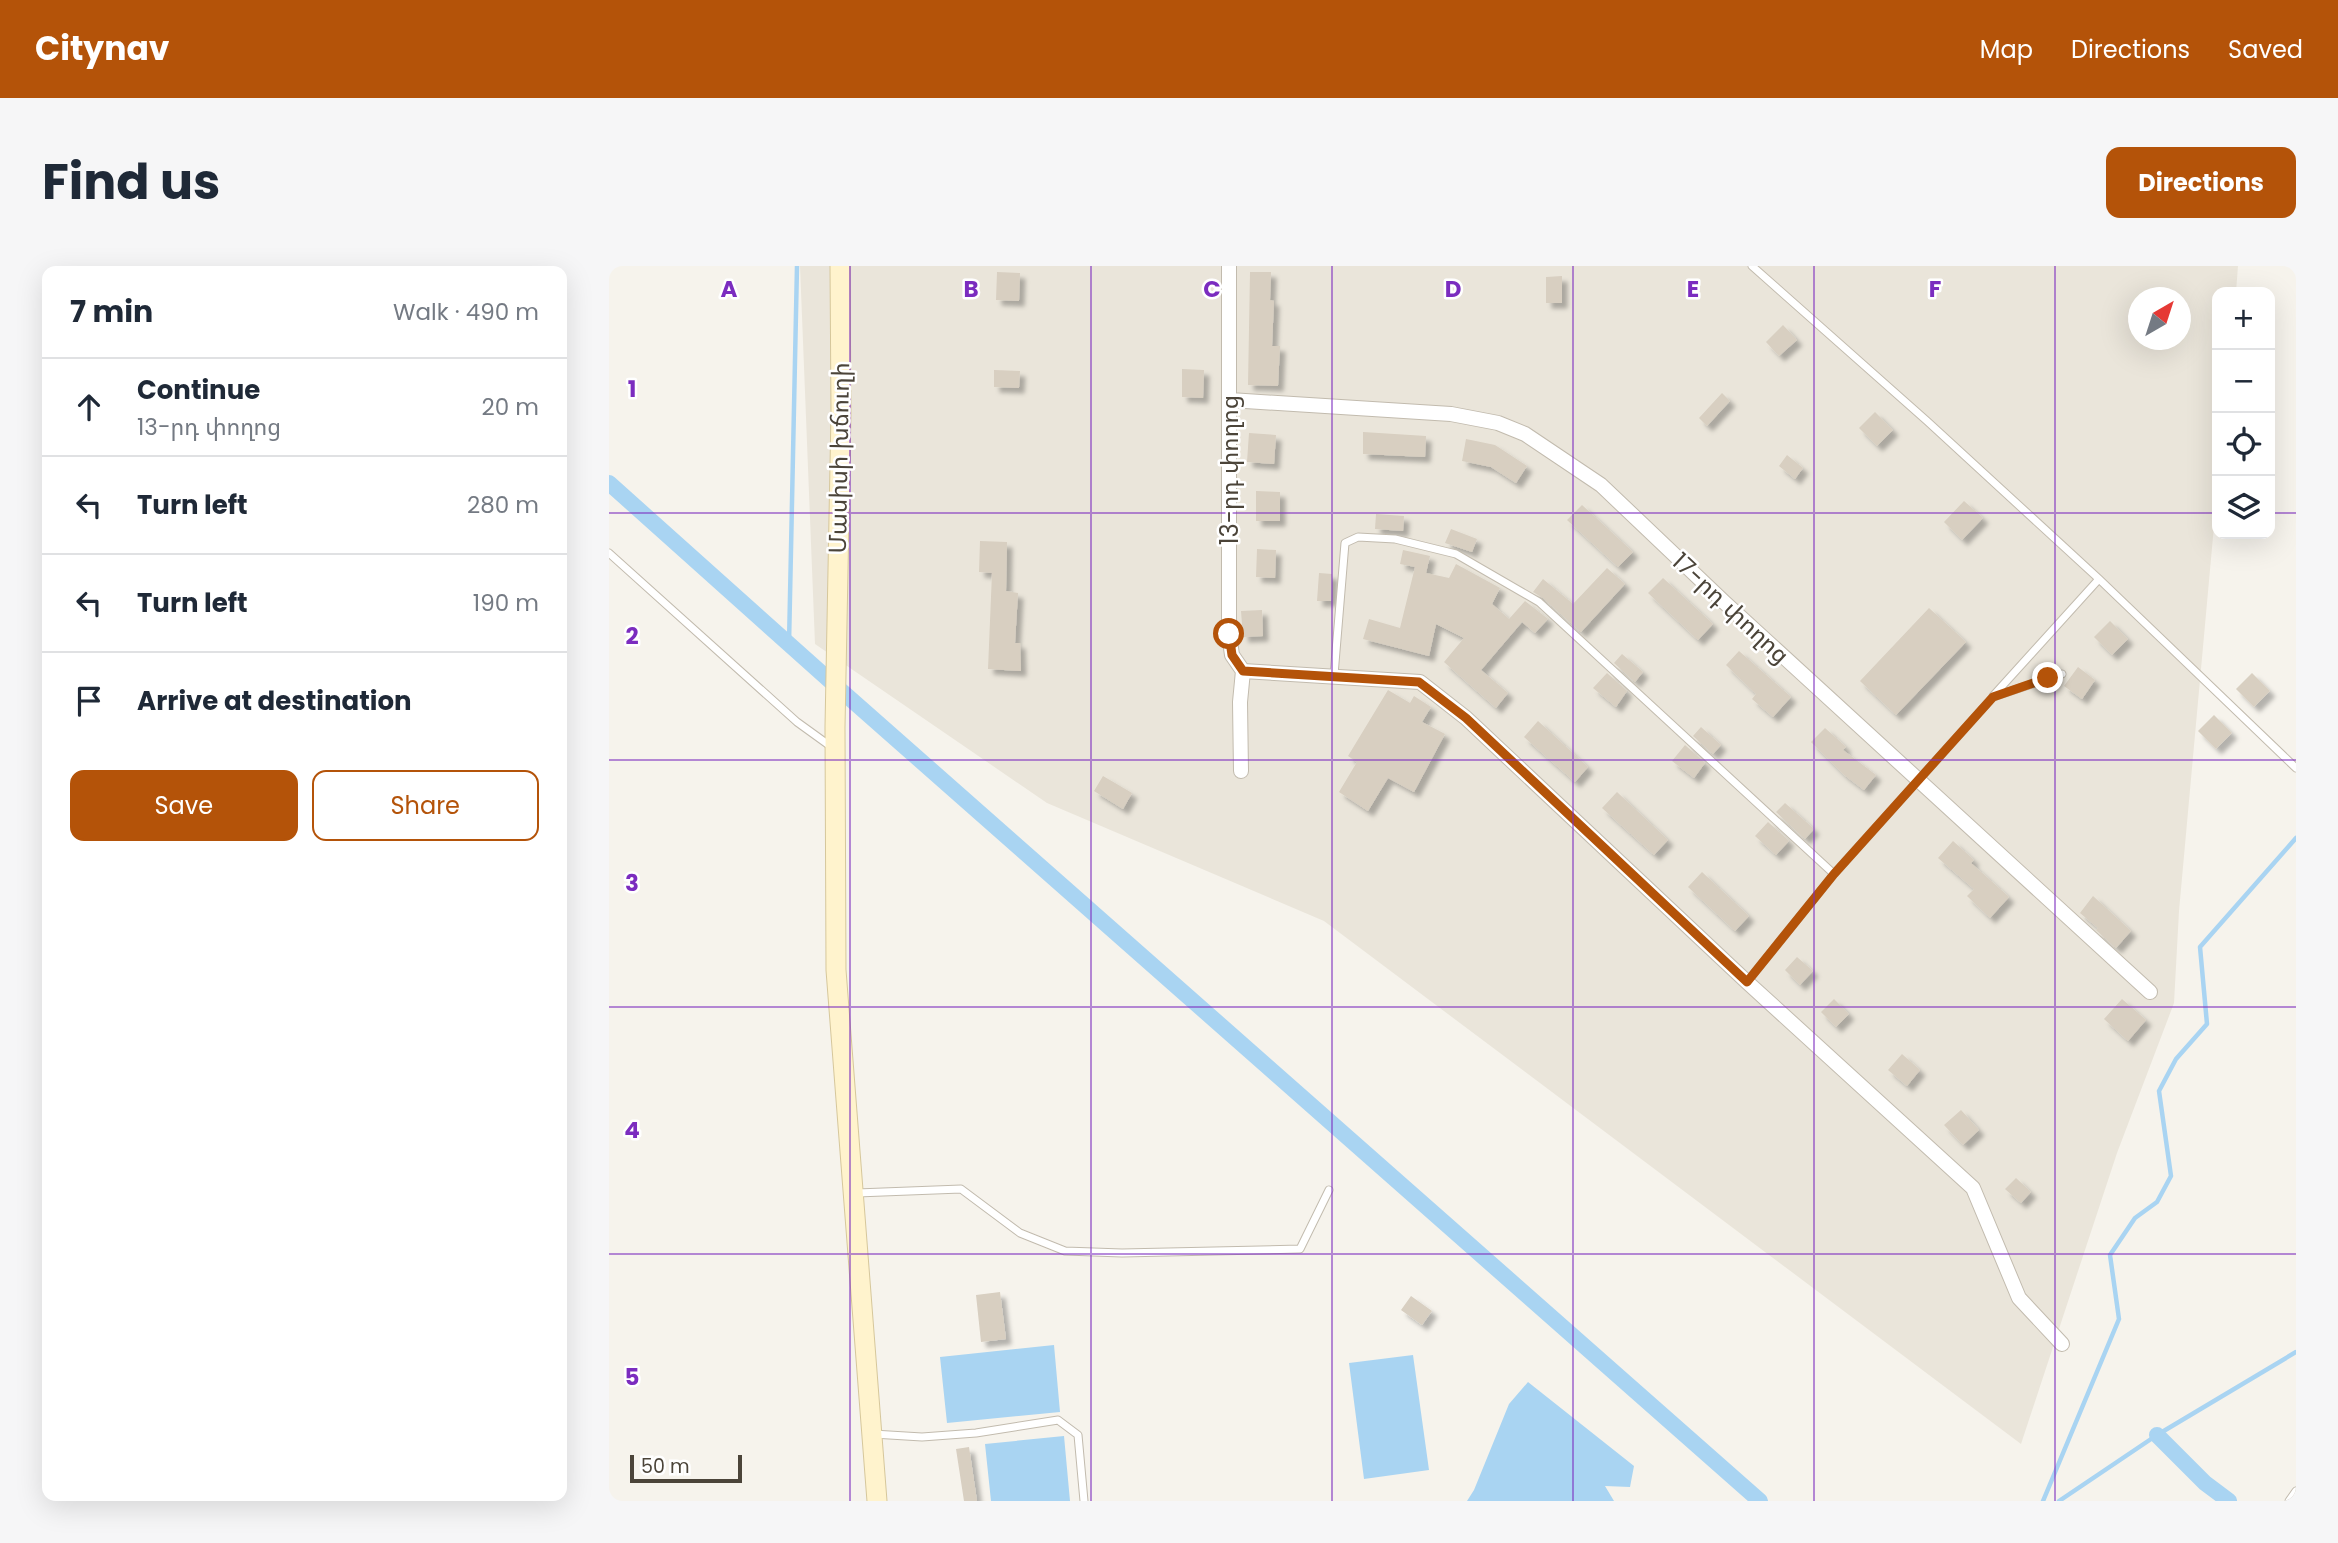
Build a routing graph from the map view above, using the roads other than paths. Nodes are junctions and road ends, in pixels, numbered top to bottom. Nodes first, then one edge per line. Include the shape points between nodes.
1 (840, 266) edge
2 (1229, 266) edge
3 (1752, 266) edge
4 (1230, 400) junction
5 (609, 553) edge
6 (2099, 579) junction
7 (1243, 671) junction
8 (2062, 674) dead end
9 (1334, 675) junction
10 (1993, 697) junction
11 (836, 750) junction
12 (2296, 768) edge
13 (1241, 771) dead end
14 (1918, 780) junction
15 (1834, 874) junction
16 (1747, 982) junction
17 (2150, 992) dead end
18 (1329, 1190) dead end
19 (852, 1193) junction
20 (2062, 1344) dead end
21 (872, 1434) junction
22 (2296, 1491) edge
23 (877, 1501) edge
24 (1084, 1501) edge
25 (2289, 1501) edge

1 - 11 main road, Մասիսի խճուղի
2 - 4 street, 13-րդ փողոց
3 - 6 lane
4 - 7 street, 13-րդ փողոց via 1229,634 1232,655
4 - 14 street, 17-րդ փողոց via 1451,414 1498,423 1524,434 1601,485
5 - 11 lane via 797,722
6 - 10 lane
6 - 12 lane
7 - 9 street
7 - 13 street
8 - 10 lane
9 - 15 lane via 1345,543 1358,537 1395,539 1456,554 1539,602
9 - 16 street via 1419,682 1466,718
10 - 14 lane
11 - 19 main road, Մասիսի խճուղի via 836,970
14 - 15 lane
14 - 17 street, 17-րդ փողոց
15 - 16 lane
16 - 20 street via 1973,1188 2019,1298
18 - 19 lane via 1300,1249 1122,1254 1065,1251 1020,1233 961,1189
19 - 21 main road, Մասիսի խճուղի
21 - 23 main road, Մասիսի խճուղի
21 - 24 lane via 977,1433 1058,1420 1078,1435
22 - 25 lane

